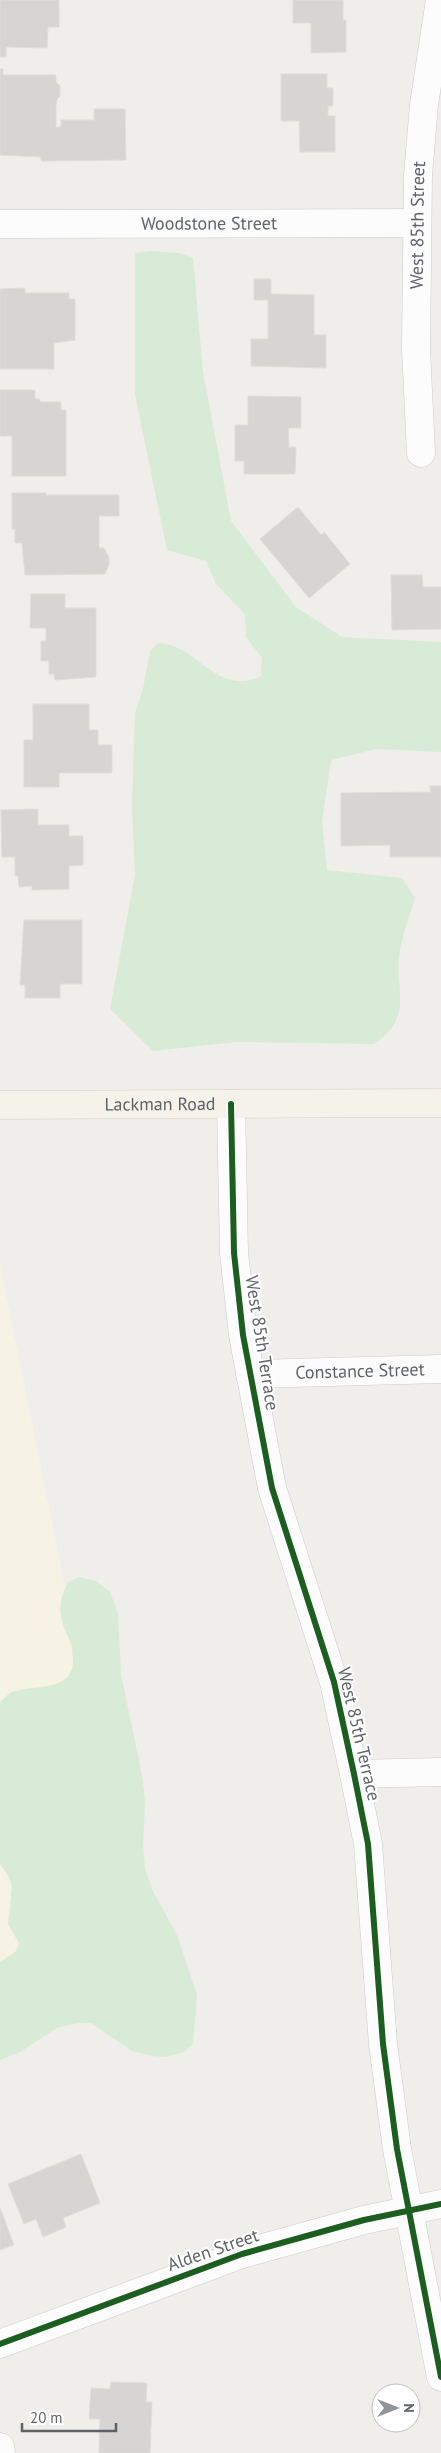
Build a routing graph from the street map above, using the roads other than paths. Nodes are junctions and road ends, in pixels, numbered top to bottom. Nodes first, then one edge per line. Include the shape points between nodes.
1 (440, 0) edge
2 (417, 223) junction
3 (0, 224) edge
4 (421, 453) dead end
5 (441, 1103) edge
6 (231, 1104) junction
7 (0, 1105) edge
8 (441, 1370) edge
9 (250, 1374) junction
10 (441, 1772) edge
11 (354, 1774) junction
12 (441, 2204) edge
13 (410, 2211) junction
14 (0, 2344) edge
15 (441, 2377) edge
16 (0, 2447) edge
17 (1, 2453) edge

1 - 2 street, West 85th Street via 424,105
2 - 3 street, Woodstone Street
2 - 4 street, West 85th Street via 416,359
5 - 6 main road, Lackman Road
6 - 7 main road, Lackman Road
6 - 9 street, West 85th Terrace via 234,1253
8 - 9 street, Constance Street
9 - 11 street, West 85th Terrace via 272,1488 334,1682
10 - 11 street
11 - 13 street, West 85th Terrace via 368,1844 383,2044 397,2149
12 - 13 street, Alden Street
13 - 14 street, Alden Street via 364,2220 242,2254
13 - 15 street, West 85th Terrace
16 - 17 street

